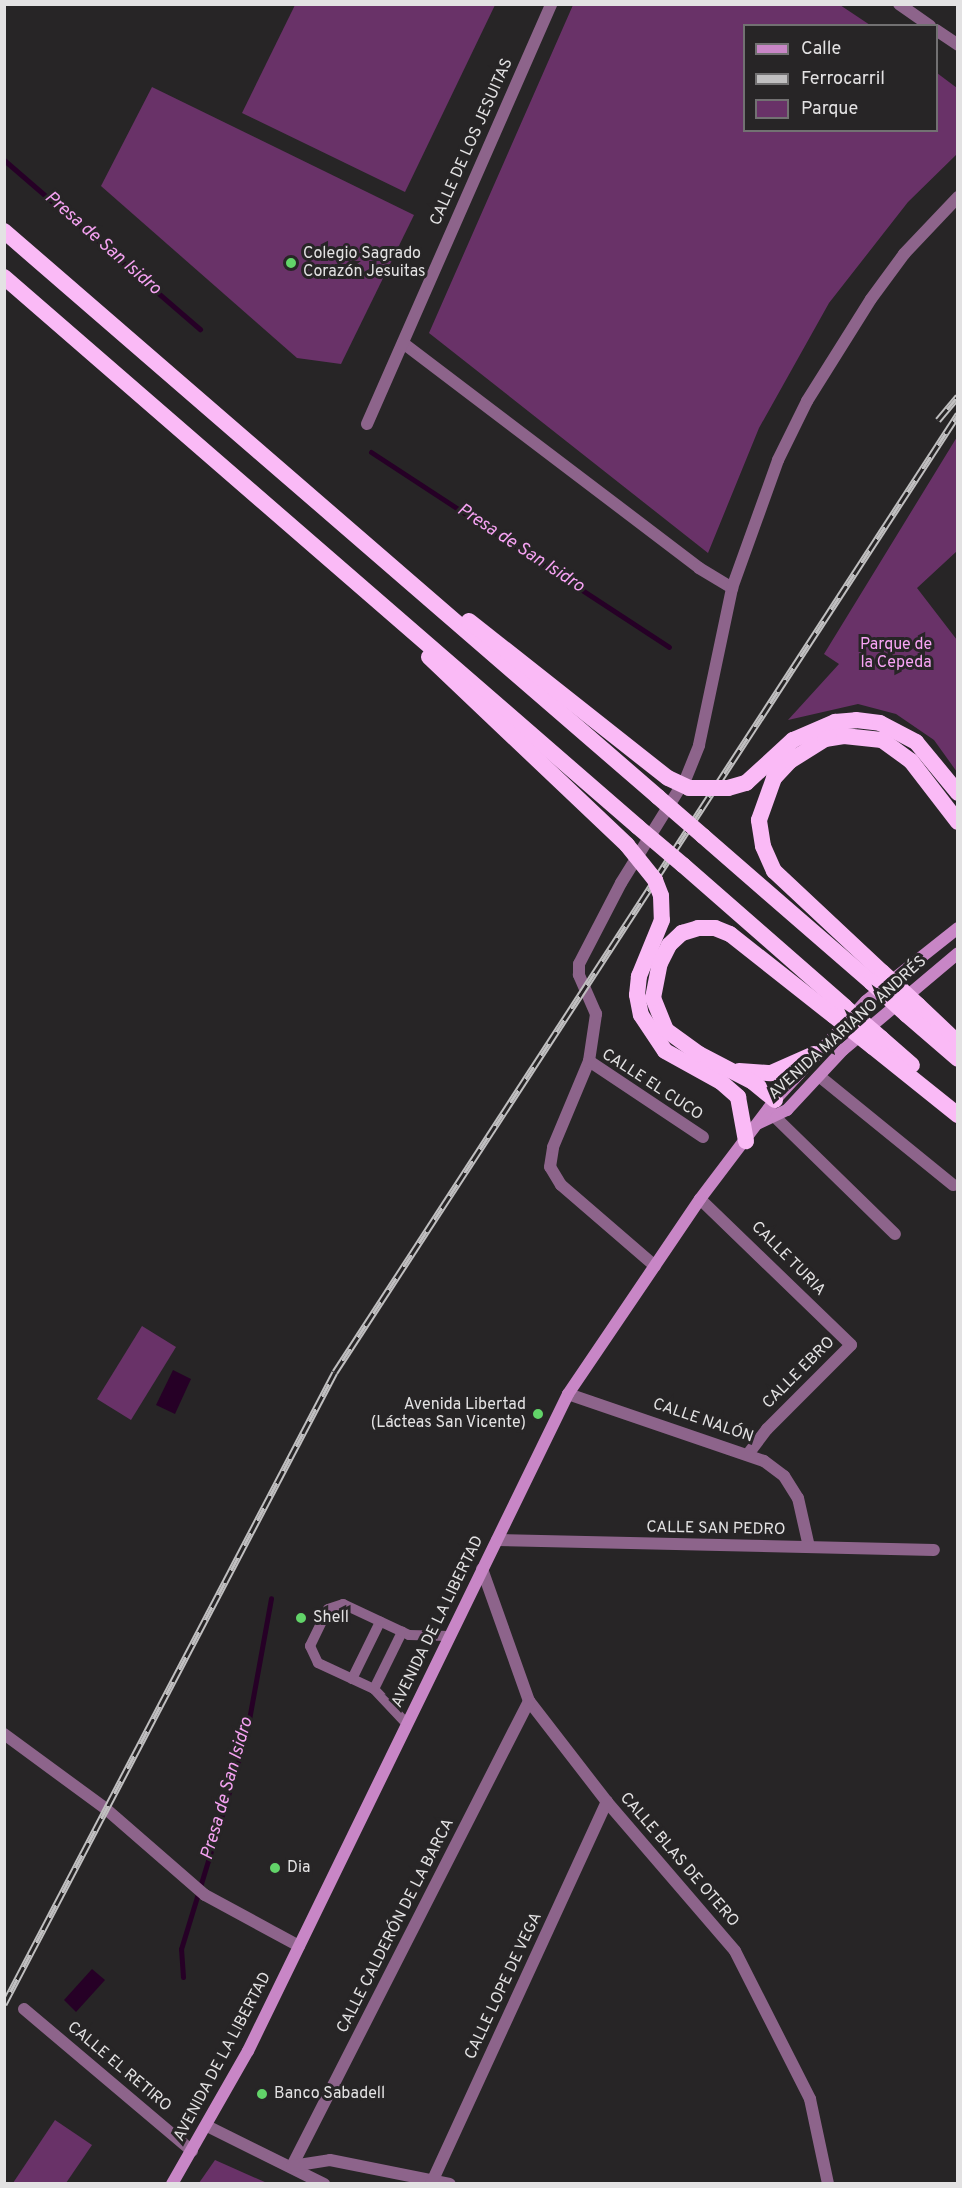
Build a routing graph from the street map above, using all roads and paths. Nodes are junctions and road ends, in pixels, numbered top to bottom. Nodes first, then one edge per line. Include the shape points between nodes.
1 (551, 4) edge
2 (899, 4) edge
3 (927, 24) edge
4 (938, 31) edge
5 (957, 45) edge
6 (957, 197) edge
7 (4, 231) edge
8 (4, 277) edge
9 (403, 343) junction
10 (367, 424) dead end
11 (363, 543) junction
12 (732, 588) junction
13 (375, 599) junction
14 (957, 793) edge
15 (957, 822) edge
16 (957, 928) edge
17 (957, 943) edge
18 (957, 953) edge
19 (876, 977) junction
20 (922, 982) junction
21 (912, 1010) junction
22 (840, 1011) junction
23 (877, 1042) junction
24 (957, 1043) edge
25 (814, 1054) junction
26 (957, 1059) edge
27 (589, 1061) junction
28 (723, 1075) junction
29 (819, 1076) junction
30 (957, 1104) edge
31 (774, 1108) junction
32 (957, 1114) edge
33 (703, 1137) dead end
34 (746, 1141) junction
35 (954, 1185) dead end
36 (700, 1199) junction
37 (895, 1234) dead end
38 (655, 1266) junction
39 (851, 1345) joint
40 (568, 1394) junction
41 (749, 1454) junction
42 (497, 1540) junction
43 (809, 1547) junction
44 (934, 1550) dead end
45 (482, 1569) junction
46 (381, 1622) junction
47 (402, 1632) junction
48 (448, 1636) junction
49 (352, 1679) junction
50 (374, 1689) junction
51 (529, 1701) junction
52 (407, 1724) junction
53 (4, 1734) edge
54 (608, 1802) junction
55 (299, 1946) junction
56 (24, 2009) dead end
57 (207, 2126) junction
58 (192, 2151) junction
59 (292, 2166) junction
60 (432, 2182) edge
61 (322, 2183) edge
62 (172, 2184) edge
63 (450, 2184) edge
64 (828, 2184) edge

1 - 9 street, CALLE DE LOS JESUITAS
2 - 3 street
4 - 5 street
6 - 12 street via 904,254 840,345 807,401 778,460
7 - 11 highway
8 - 13 highway
9 - 10 street, CALLE DE LOS JESUITAS
9 - 12 street via 699,568
11 - 14 highway, bridge via 513,654 668,778 689,788 728,788 746,783 793,740 835,722 856,720 880,723 916,742
11 - 19 highway, bridge via 703,836
12 - 27 street via 712,690 692,761 579,964 579,975 596,1014
13 - 22 highway, bridge via 683,865
13 - 28 highway, bridge via 456,687 627,845 655,880 661,896 662,920 639,976 641,1015 665,1051
15 - 19 highway via 911,760 882,740 843,736 825,739 790,761 774,778 759,820 763,846 774,871
16 - 25 main road, AVENIDA MARIANO ANDRÉS via 866,1001
17 - 20 main road via 923,972
18 - 20 main road, AVENIDA MARIANO ANDRÉS
19 - 21 highway, bridge
20 - 29 main road, AVENIDA MARIANO ANDRÉS via 843,1050
21 - 24 highway
21 - 26 highway
22 - 23 highway, bridge
22 - 28 highway via 730,934 715,928 682,933 669,945 660,963 653,998 657,1014 666,1030
23 - 30 highway
23 - 32 highway
25 - 28 highway via 771,1073
25 - 31 main road, AVENIDA MARIANO ANDRÉS
27 - 33 street, CALLE EL CUCO
27 - 38 street, CALLE EL CUCO via 553,1147 550,1167 561,1185
28 - 31 highway via 753,1082
28 - 34 highway via 738,1097
29 - 31 main road, AVENIDA MARIANO ANDRÉS via 801,1094
29 - 35 street
31 - 34 main road, AVENIDA DE LA LIBERTAD
31 - 37 street
34 - 36 main road, AVENIDA DE LA LIBERTAD
36 - 38 main road, AVENIDA DE LA LIBERTAD
36 - 39 street, CALLE TURIA
38 - 40 main road, AVENIDA DE LA LIBERTAD
39 - 41 street, CALLE EBRO via 767,1429
40 - 41 street, CALLE NALÓN
40 - 42 main road, AVENIDA DE LA LIBERTAD
41 - 43 street, CALLE NALÓN via 784,1476 798,1498
42 - 43 street, CALLE SAN PEDRO
42 - 45 main road, AVENIDA DE LA LIBERTAD
43 - 44 street, CALLE SAN PEDRO
45 - 48 main road, AVENIDA DE LA LIBERTAD
45 - 51 street, CALLE BLAS DE OTERO
46 - 47 lane
46 - 49 lane
46 - 49 lane via 343,1604 328,1609 310,1647 318,1663
47 - 48 lane
47 - 50 lane
48 - 52 main road, AVENIDA DE LA LIBERTAD
49 - 50 lane
50 - 52 lane
51 - 54 street, CALLE BLAS DE OTERO
51 - 59 street, CALLE CALDERÓN DE LA BARCA
52 - 55 main road, AVENIDA DE LA LIBERTAD
53 - 55 street via 106,1809 205,1895
54 - 60 street, CALLE LOPE DE VEGA
54 - 64 street, CALLE BLAS DE OTERO via 735,1951 810,2099
55 - 57 main road, AVENIDA DE LA LIBERTAD
56 - 58 street, CALLE EL RETIRO
57 - 58 main road, AVENIDA DE LA LIBERTAD
57 - 59 street
58 - 62 main road, AVENIDA DE LA LIBERTAD
59 - 60 street via 330,2160
59 - 61 street
60 - 63 street

